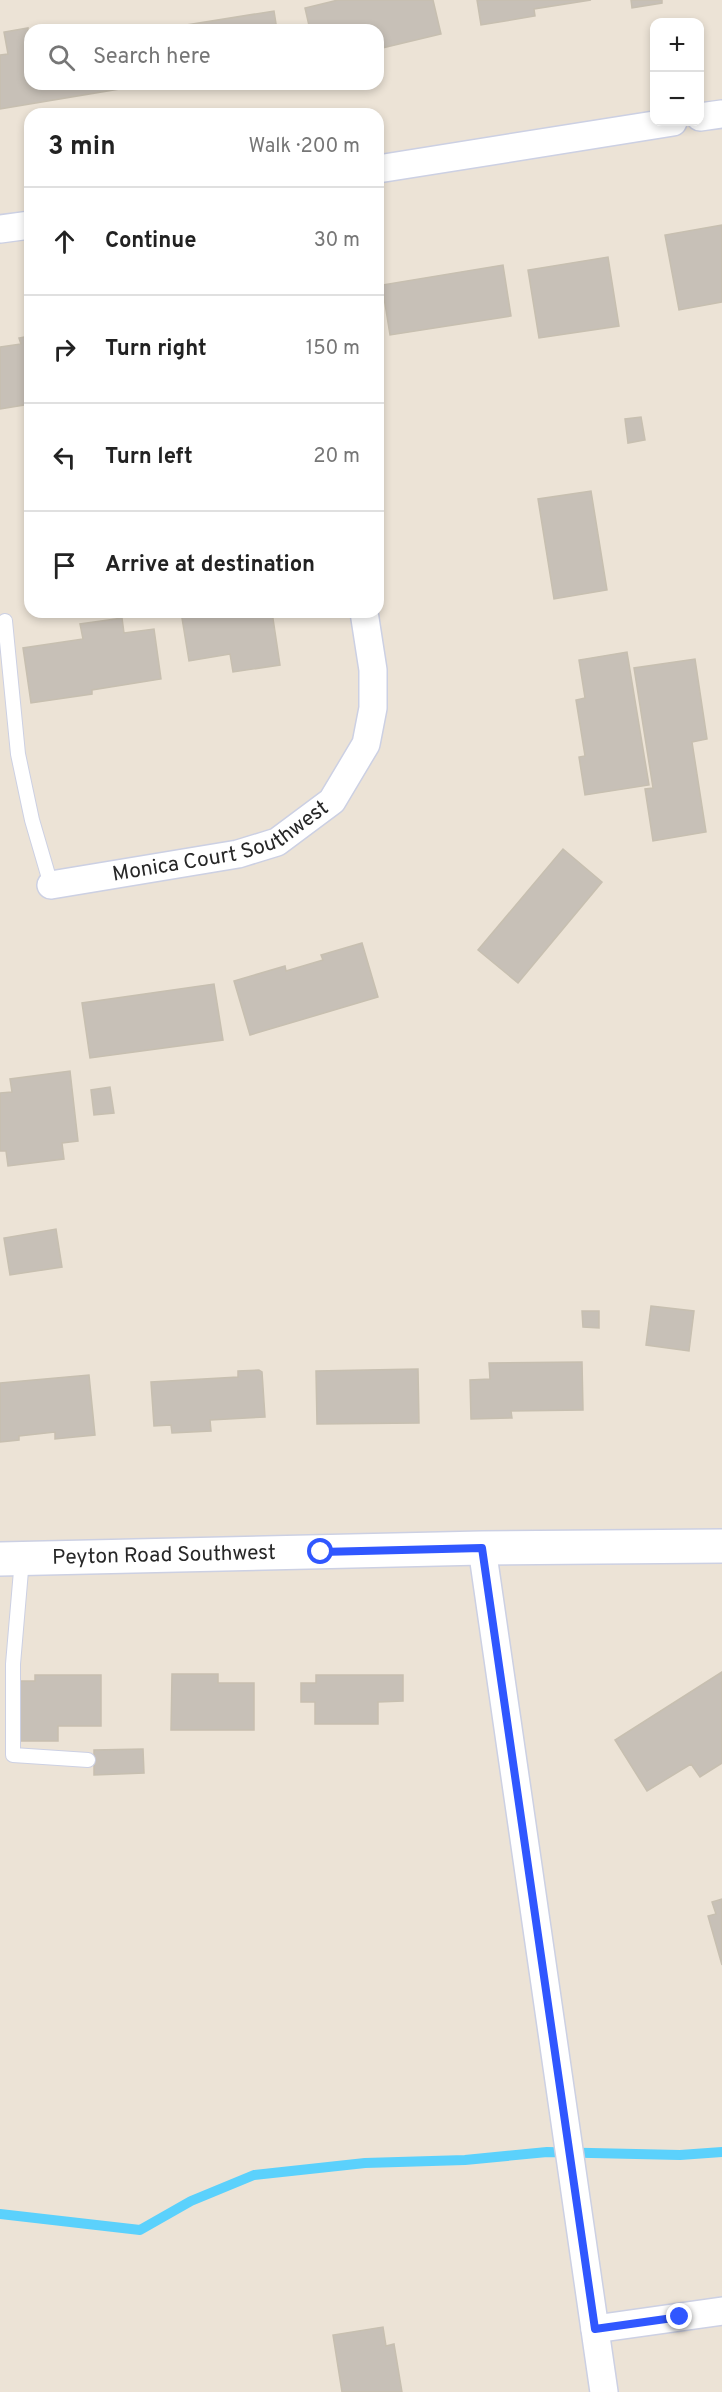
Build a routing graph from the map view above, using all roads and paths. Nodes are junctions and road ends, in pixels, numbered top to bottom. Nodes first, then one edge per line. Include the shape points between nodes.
1 (722, 114) edge
2 (704, 116) edge
3 (650, 126) edge
4 (384, 168) edge
5 (24, 226) edge
6 (0, 229) edge
7 (365, 618) edge
8 (5, 621) dead end
9 (51, 885) joint
10 (722, 1546) edge
11 (482, 1548) junction
12 (11, 1559) edge
13 (88, 1760) dead end
14 (722, 2311) edge
15 (595, 2329) junction
16 (604, 2392) edge

1 - 2 street
3 - 4 street
5 - 6 street
7 - 9 street, Monica Court Southwest via 373,670 373,708 366,744 332,801 277,842 238,854
8 - 9 lane via 18,754
10 - 11 street, Peyton Road Southwest
11 - 12 street, Peyton Road Southwest
11 - 15 street
12 - 13 lane via 13,1755
14 - 15 street
15 - 16 street

